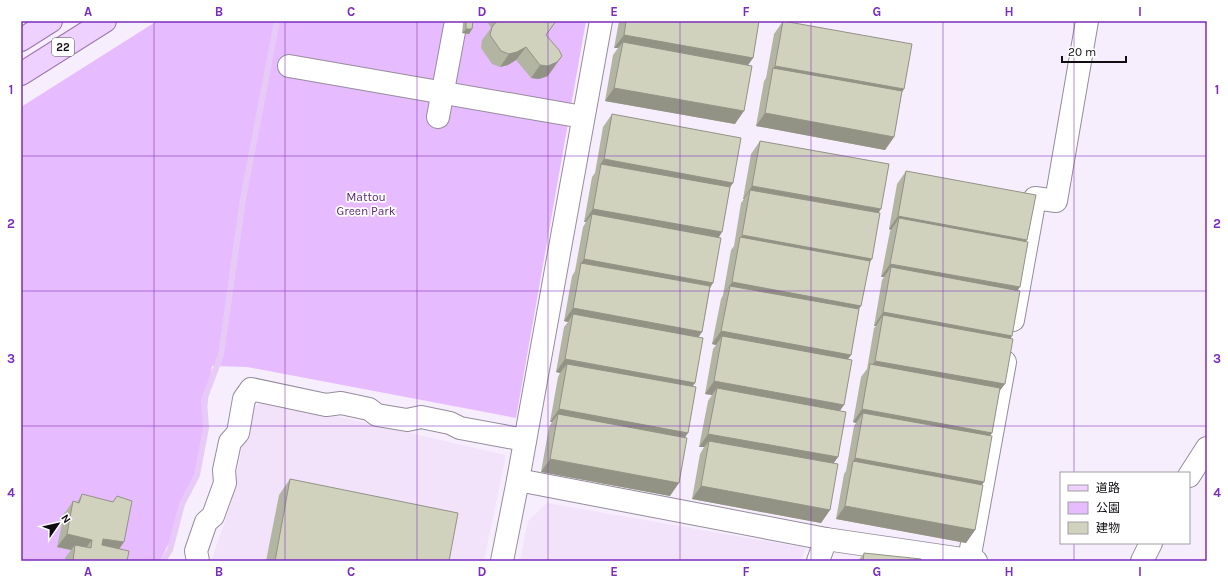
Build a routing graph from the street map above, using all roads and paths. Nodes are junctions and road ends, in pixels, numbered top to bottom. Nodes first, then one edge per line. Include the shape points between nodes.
1 (51, 21) edge
2 (106, 21) edge
3 (456, 21) edge
4 (601, 21) edge
5 (1087, 21) edge
6 (21, 40) edge
7 (289, 66) dead end
8 (21, 74) edge
9 (442, 92) junction
10 (438, 117) dead end
11 (583, 117) junction
12 (525, 440) junction
13 (1207, 448) edge
14 (1190, 474) edge
15 (518, 480) junction
16 (826, 539) junction
17 (1151, 544) edge
18 (973, 560) edge
19 (198, 561) edge
20 (502, 561) edge
21 (818, 561) edge
22 (1142, 561) edge

1 - 6 main road, 22
2 - 8 main road, 22
3 - 9 street
4 - 11 street
5 - 18 street via 1056,201 1035,198
7 - 9 street
9 - 10 street
9 - 11 street
11 - 12 street
12 - 15 street
12 - 19 street via 421,418 407,420 377,415 369,409 348,404 326,406 251,389 244,399 238,432 230,442 224,470 225,483 213,516 206,522 196,551
13 - 14 street
15 - 16 street
15 - 20 street
16 - 18 street
16 - 21 street
17 - 22 street

